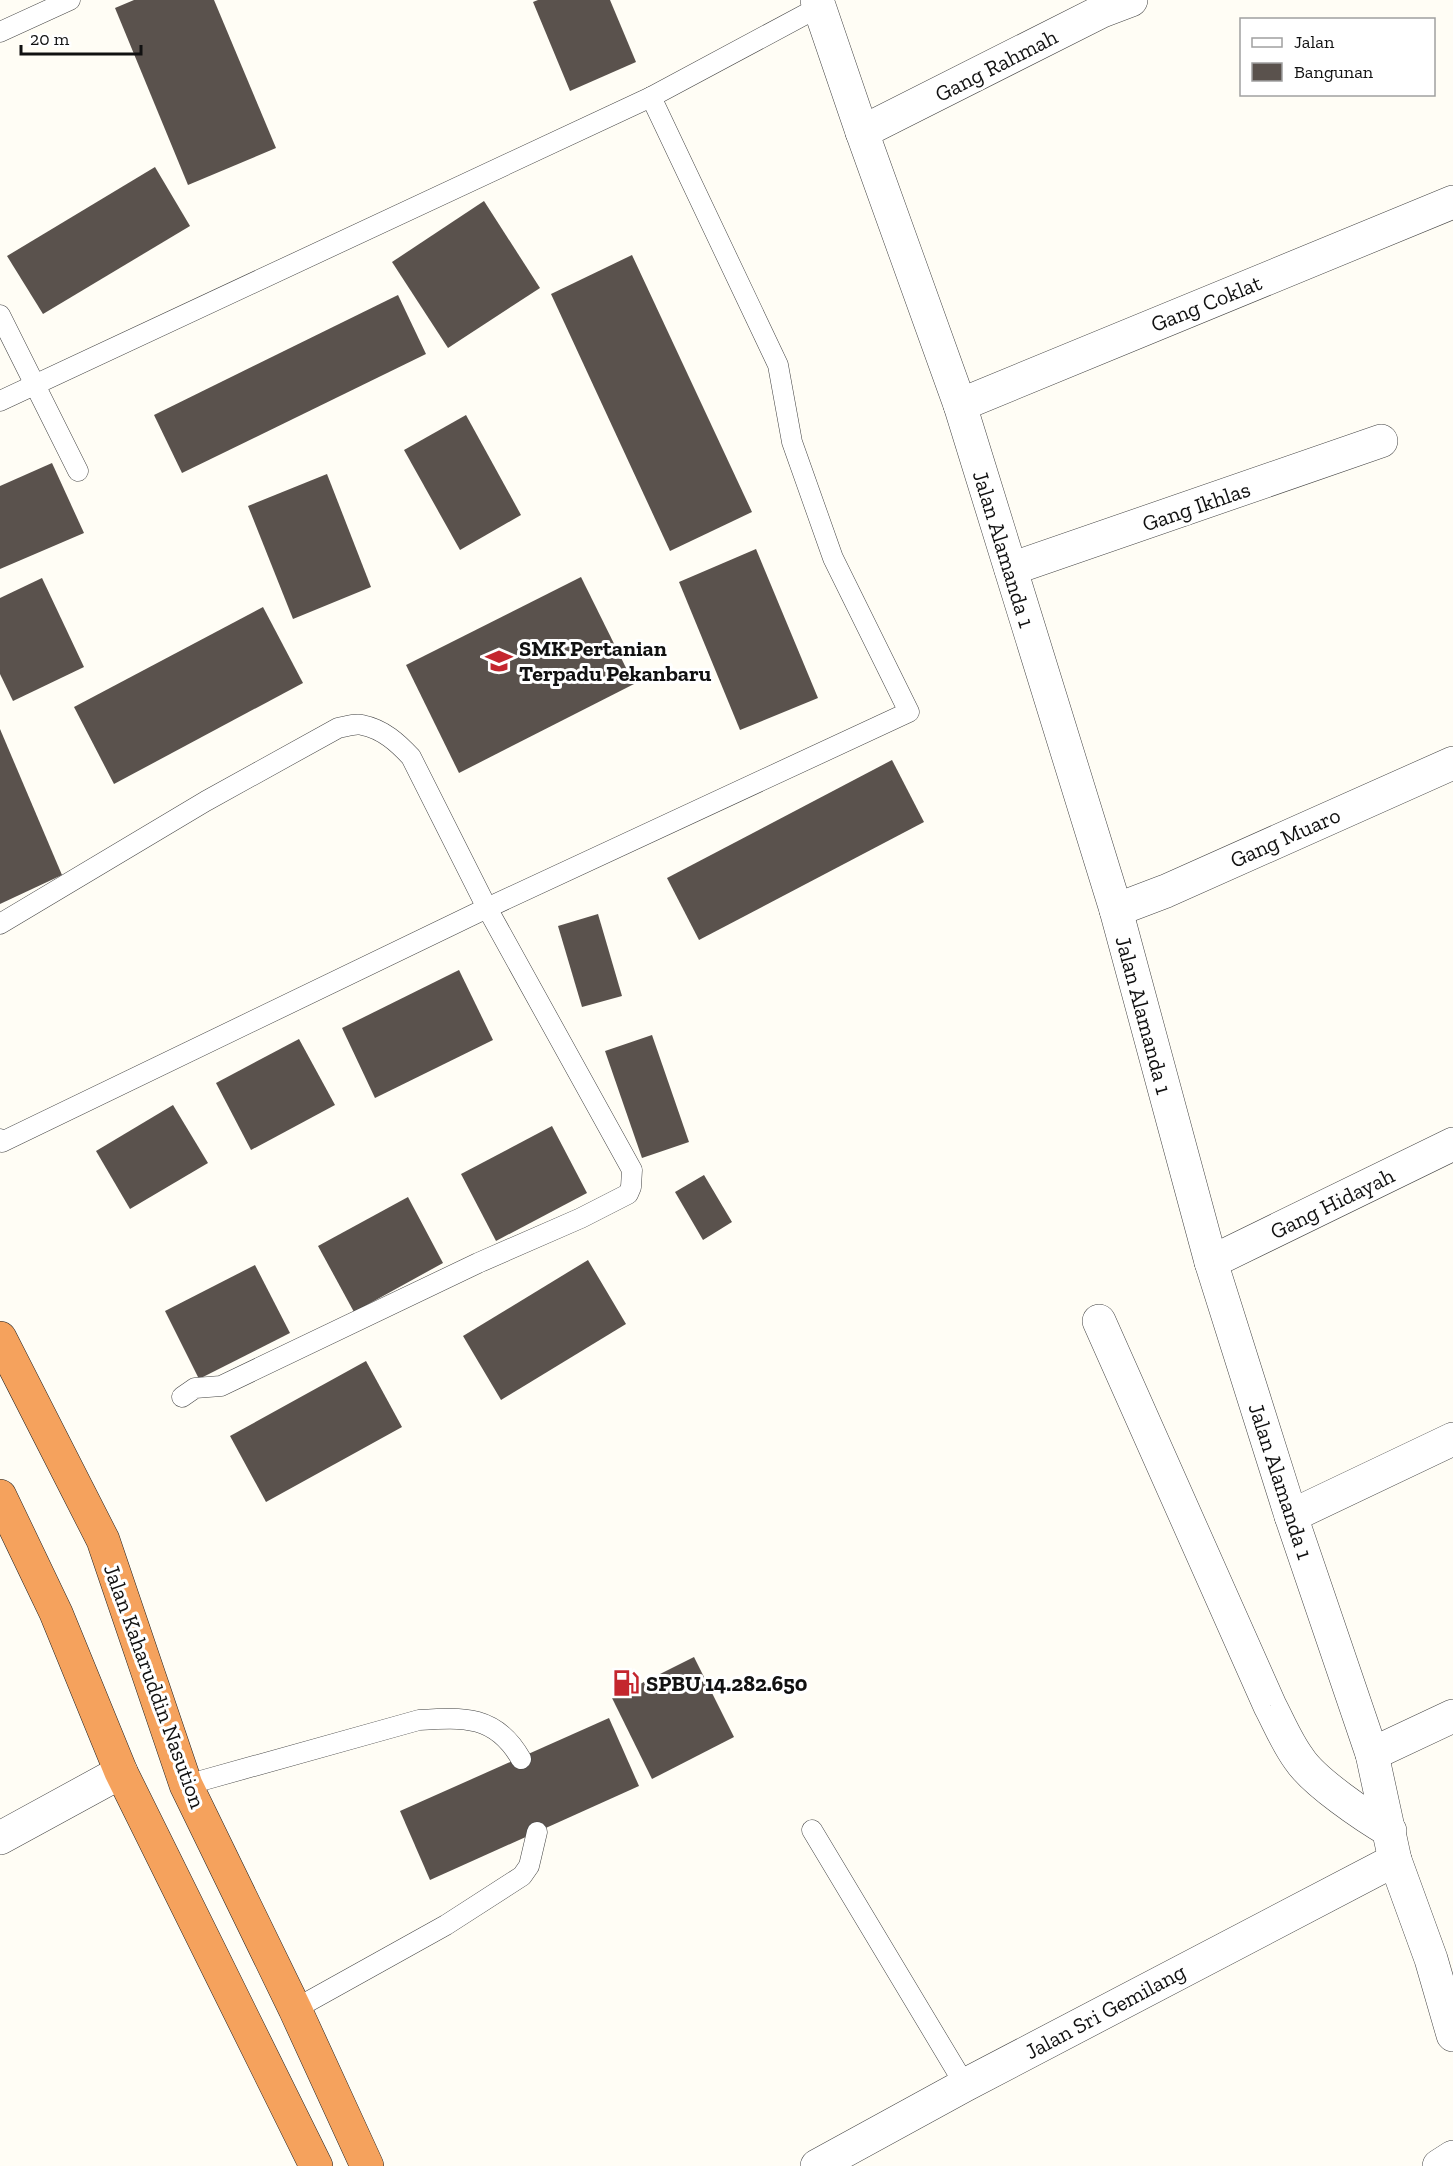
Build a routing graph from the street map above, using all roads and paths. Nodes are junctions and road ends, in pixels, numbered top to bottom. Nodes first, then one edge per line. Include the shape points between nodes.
1 (70, 0) edge
2 (1131, 0) edge
3 (818, 3) edge
4 (0, 33) edge
5 (651, 97) junction
6 (862, 132) junction
7 (1453, 202) edge
8 (0, 315) edge
9 (35, 385) junction
10 (0, 401) edge
11 (960, 405) junction
12 (1381, 441) dead end
13 (78, 471) dead end
14 (1011, 570) junction
15 (1453, 763) edge
16 (487, 908) junction
17 (1116, 910) junction
18 (0, 924) edge
19 (0, 1139) edge
20 (1453, 1144) edge
21 (1211, 1262) junction
22 (1099, 1321) dead end
23 (0, 1338) edge
24 (182, 1397) dead end
25 (1453, 1439) edge
26 (0, 1496) edge
27 (1291, 1516) junction
28 (1453, 1716) edge
29 (1372, 1754) junction
30 (521, 1759) dead end
31 (121, 1772) junction
32 (186, 1785) junction
33 (812, 1830) dead end
34 (537, 1832) dead end
35 (0, 1838) edge
36 (1393, 1845) junction
37 (1442, 1954) edge
38 (295, 2009) junction
39 (1453, 2035) edge
40 (964, 2085) junction
41 (1453, 2157) edge
42 (316, 2166) edge
43 (367, 2166) edge
44 (817, 2166) edge
45 (1439, 2166) edge

1 - 4 lane
2 - 6 street, Gang Rahmah
3 - 5 lane
3 - 6 street, Jalan Alamanda 1
5 - 9 lane
5 - 16 lane via 778,365 792,442 832,558 909,712
6 - 11 street, Jalan Alamanda 1
7 - 11 street, Gang Coklat
8 - 9 lane
9 - 10 lane
9 - 13 lane
11 - 14 street, Jalan Alamanda 1
12 - 14 street, Gang Ikhlas
14 - 17 street, Jalan Alamanda 1
15 - 17 street, Gang Muaro
16 - 18 lane via 411,757 380,731 360,724 338,729 206,801
16 - 19 lane via 2,1142
16 - 24 lane via 632,1170 628,1194 231,1381 195,1388
17 - 21 street, Jalan Alamanda 1
20 - 21 street, Gang Hidayah
21 - 27 street, Jalan Alamanda 1
22 - 36 street via 1270,1706 1299,1761 1368,1818
23 - 32 highway, Jalan Kaharuddin Nasution via 103,1540
25 - 27 street
26 - 31 highway via 56,1613
27 - 29 street, Jalan Alamanda 1
28 - 29 street
29 - 36 street, Jalan Alamanda 1
30 - 32 lane via 515,1747 492,1726 457,1717 419,1720
31 - 35 street
31 - 42 highway
32 - 38 highway, Jalan Kaharuddin Nasution
33 - 40 lane
34 - 38 lane via 529,1866 522,1876 446,1925
36 - 37 street, Jalan Alamanda 1
36 - 40 street, Jalan Sri Gemilang
37 - 39 street, Jalan Alamanda 1
38 - 43 highway, Jalan Kaharuddin Nasution
40 - 44 street, Jalan Sri Gemilang
41 - 45 street

